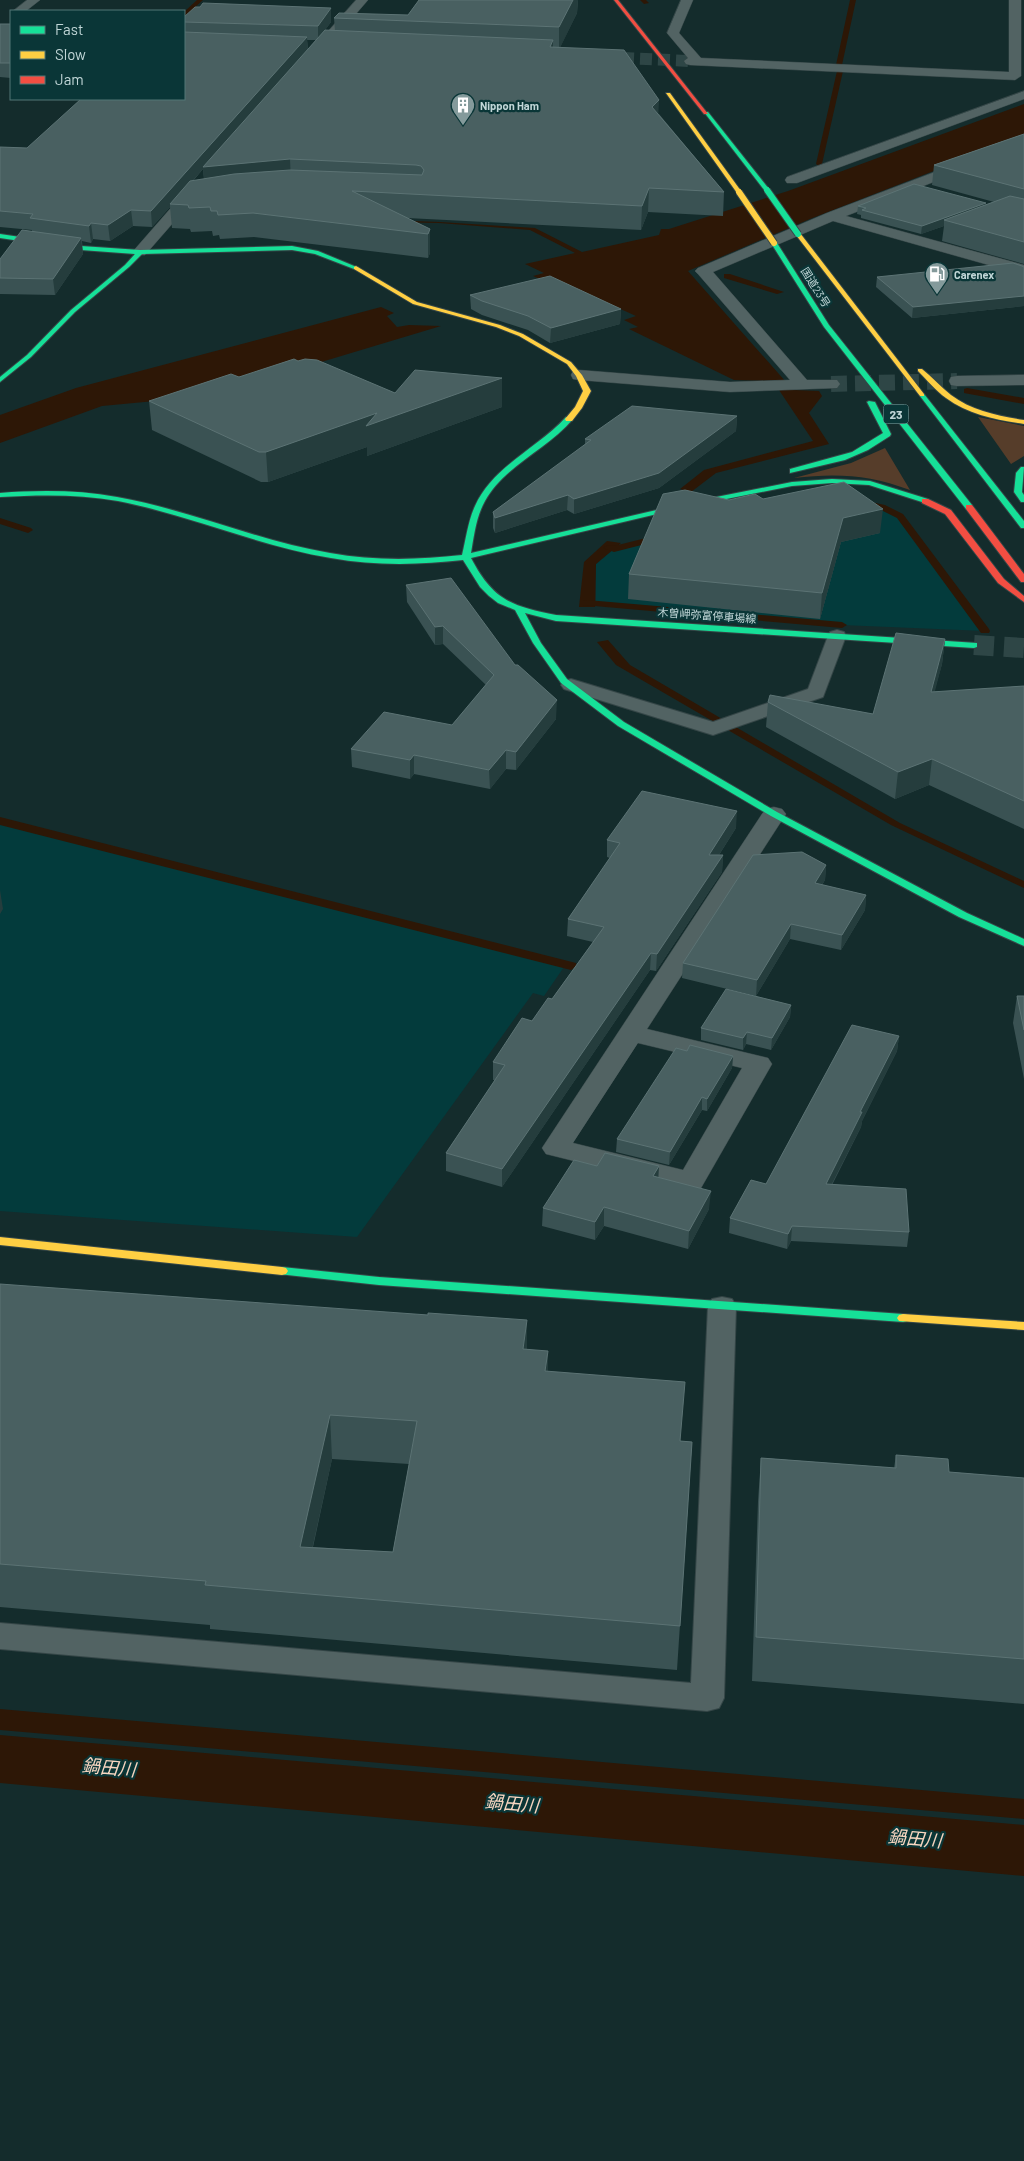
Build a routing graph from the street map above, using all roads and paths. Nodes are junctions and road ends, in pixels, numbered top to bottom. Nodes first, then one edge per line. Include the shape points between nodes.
1 (34, 0) edge
2 (362, 0) edge
3 (616, 0) edge
4 (687, 0) edge
5 (1015, 0) edge
6 (20, 10) edge
7 (341, 46) edge
8 (1019, 76) edge
9 (663, 87) dead end
10 (1024, 94) edge
11 (1024, 142) edge
12 (205, 177) edge
13 (792, 180) dead end
14 (912, 185) junction
15 (940, 192) edge
16 (206, 196) edge
17 (183, 203) junction
18 (832, 216) junction
19 (941, 234) dead end
20 (0, 236) edge
21 (922, 241) junction
22 (140, 252) junction
23 (1024, 269) edge
24 (867, 322) junction
25 (826, 326) junction
26 (579, 376) junction
27 (0, 380) edge
28 (1024, 380) edge
29 (957, 381) tunnel mouth
30 (832, 384) tunnel mouth
31 (799, 385) junction
32 (1024, 422) edge
33 (1024, 469) edge
34 (0, 494) edge
35 (1024, 500) edge
36 (691, 504) junction
37 (1024, 526) edge
38 (466, 557) junction
39 (1024, 580) edge
40 (1024, 600) edge
41 (519, 611) junction
42 (837, 636) junction
43 (974, 645) tunnel mouth
44 (571, 686) junction
45 (774, 814) junction
46 (1024, 944) edge
47 (631, 1032) junction
48 (0, 1241) edge
49 (722, 1306) junction
50 (1024, 1326) edge
51 (0, 1636) edge

1 - 6 street
2 - 7 street via 316,48
3 - 24 main road, 国道23号 / 23, bridge
4 - 8 street via 673,33 694,61
5 - 8 street
9 - 25 main road, 国道23号 / 23, bridge via 774,243
10 - 13 street
11 - 14 street
12 - 17 street
14 - 15 street
14 - 18 street
16 - 17 street
17 - 22 street
18 - 21 street
18 - 31 street via 704,271
19 - 21 street
20 - 22 main road via 80,248
21 - 23 street
22 - 26 main road via 292,248 335,257 415,303 521,335 570,363
22 - 27 main road
24 - 32 main road, 23 via 950,398 992,416
24 - 37 main road, 国道23号 / 23
25 - 36 main road, 23 via 887,434 855,455
25 - 39 main road, 国道23号 / 23
26 - 31 street via 730,387
26 - 38 main road via 587,391 581,406 567,424 486,493 477,509
28 - 29 street
30 - 31 street
33 - 35 main road via 1020,473 1018,492
34 - 38 main road via 44,492 118,499 317,554 358,560 429,562
36 - 38 main road, 23
36 - 40 main road, 23 via 800,483 870,483 892,489 948,512 1001,581
38 - 41 main road, 木曽岬弥富停車場線 via 476,580 492,598
41 - 42 main road, 木曽岬弥富停車場線 via 556,618
41 - 44 main road via 537,643
42 - 43 main road, 木曽岬弥富停車場線
42 - 44 lane via 816,693 713,728
44 - 45 main road via 622,724
45 - 46 main road
45 - 47 street
47 - 47 street via 556,1148 691,1181 758,1064
48 - 49 main road via 379,1281
49 - 50 main road
49 - 51 lane via 707,1698

